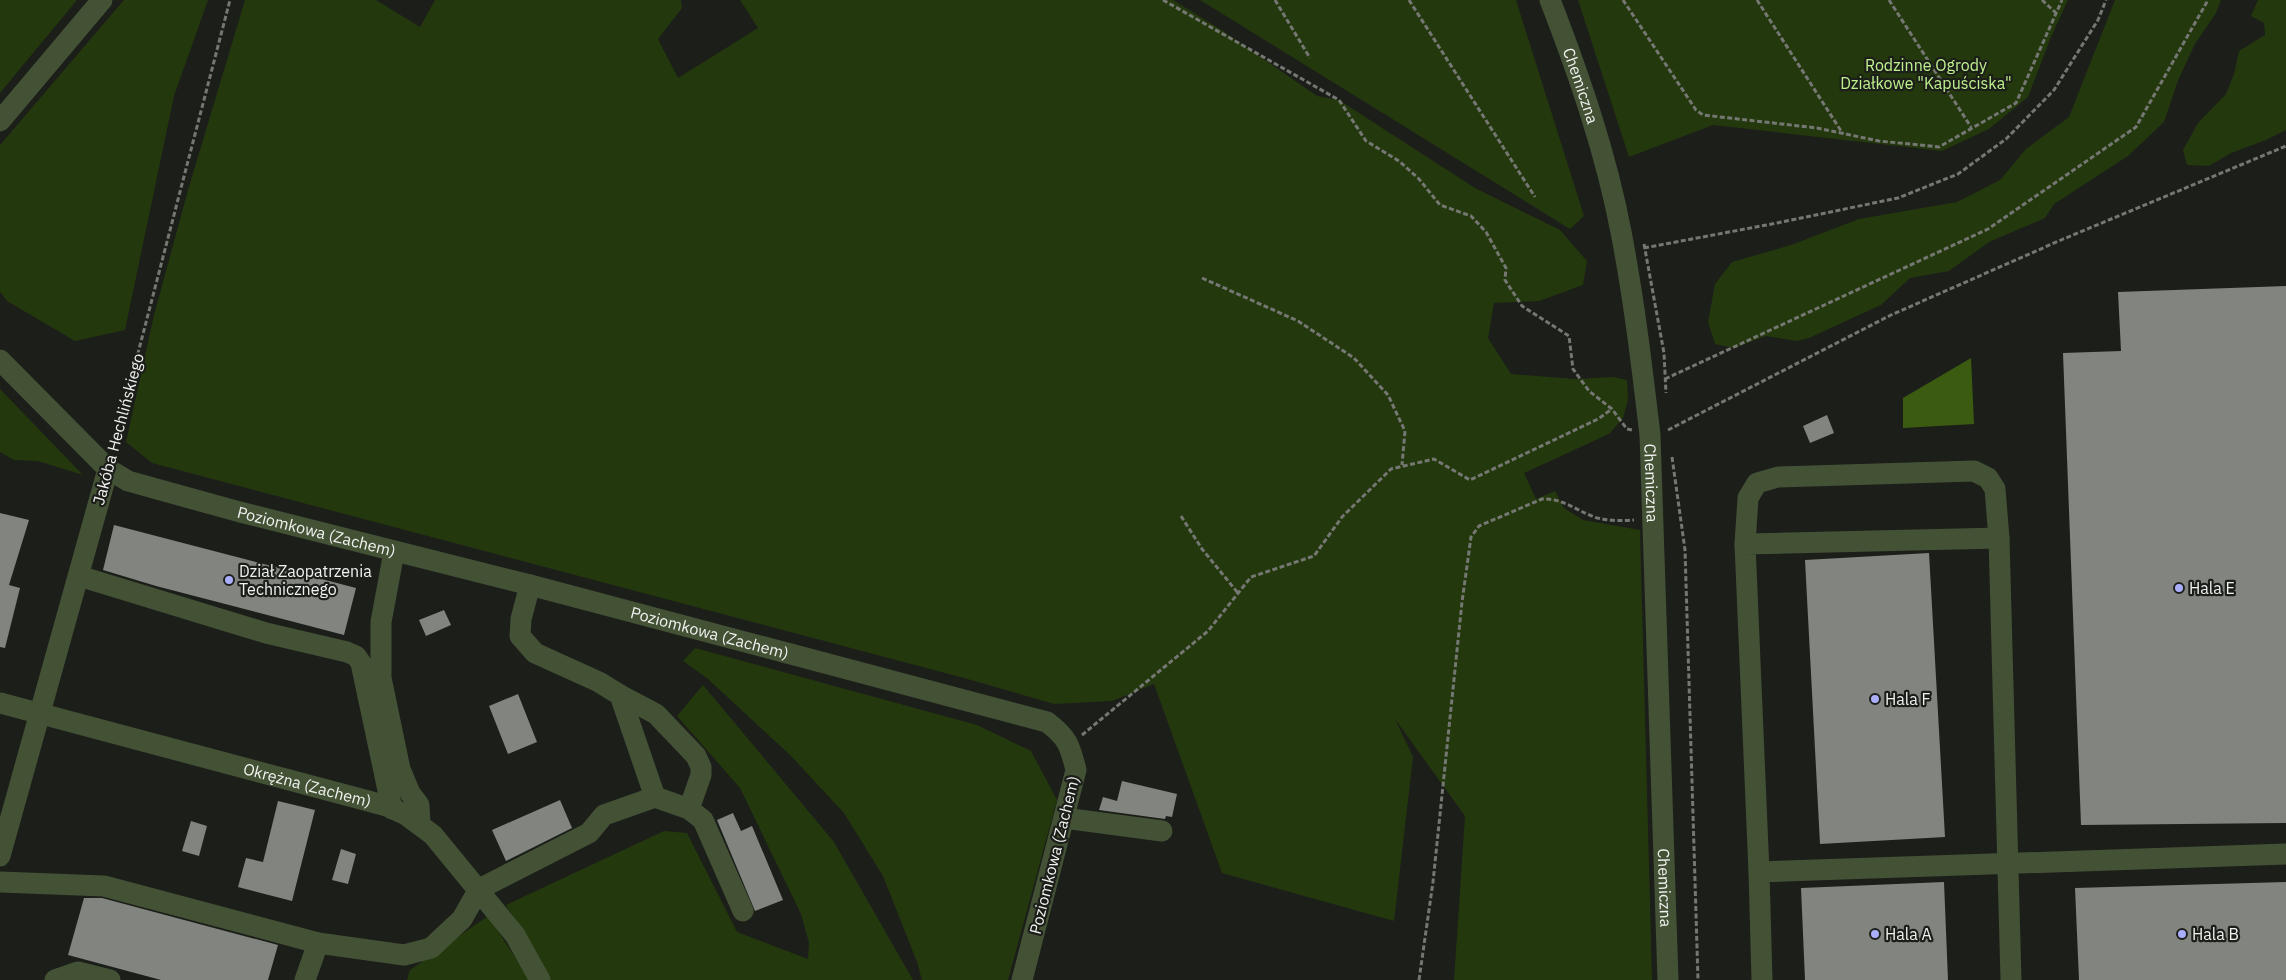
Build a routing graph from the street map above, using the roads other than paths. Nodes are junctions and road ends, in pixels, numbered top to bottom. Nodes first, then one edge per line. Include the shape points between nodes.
1 (102, 0) edge
2 (1550, 0) edge
3 (0, 121) edge
4 (0, 360) edge
5 (108, 469) junction
6 (1999, 538) junction
7 (1744, 544) junction
8 (394, 552) junction
9 (79, 576) junction
10 (530, 585) junction
11 (620, 695) junction
12 (0, 703) edge
13 (38, 714) junction
14 (655, 797) junction
15 (392, 809) junction
16 (690, 809) junction
17 (1064, 818) junction
18 (420, 825) junction
19 (1162, 831) dead end
20 (2286, 854) edge
21 (0, 856) edge
22 (2007, 864) junction
23 (1758, 872) junction
24 (0, 882) edge
25 (479, 889) junction
26 (743, 911) dead end
27 (318, 943) junction
28 (55, 980) edge
29 (110, 980) edge
30 (305, 980) edge
31 (540, 980) edge
32 (1022, 980) edge
33 (1668, 980) edge
34 (1762, 980) edge
35 (2011, 980) edge

1 - 3 street
2 - 33 street, Chemiczna via 1606,168 1624,249 1638,341 1664,438 1652,520
4 - 5 street, Poziomkowa (Zachem)
5 - 8 street, Poziomkowa (Zachem) via 128,481
5 - 9 street, Jakóba Hechlińskiego
6 - 7 street
6 - 7 street via 1995,489 1988,478 1974,471 1778,477 1757,483 1748,498
6 - 22 street
7 - 23 street
8 - 10 street, Poziomkowa (Zachem)
8 - 18 street via 381,622 381,678 400,769 419,805
9 - 13 street, Jakóba Hechlińskiego
9 - 15 street via 266,633 356,656 361,663
10 - 11 street via 520,636 535,653
10 - 17 street, Poziomkowa (Zachem) via 1047,722 1062,733 1071,748 1076,770
11 - 14 street
11 - 16 street via 656,714 696,756 701,775
12 - 13 street, Okrężna (Zachem)
13 - 15 street, Okrężna (Zachem)
13 - 21 street, Jakóba Hechlińskiego
14 - 16 street
14 - 25 street via 604,815 589,834
15 - 18 street, Okrężna (Zachem)
16 - 26 street via 703,820
17 - 19 street
17 - 32 street, Poziomkowa (Zachem)
18 - 25 street, Okrężna (Zachem) via 433,835
20 - 22 street
22 - 23 street
22 - 35 street
23 - 34 street
24 - 27 street via 104,886
25 - 27 street via 462,919 431,948 404,955
25 - 31 street, Okrężna (Zachem) via 515,935
27 - 30 street
28 - 29 street via 78,972

